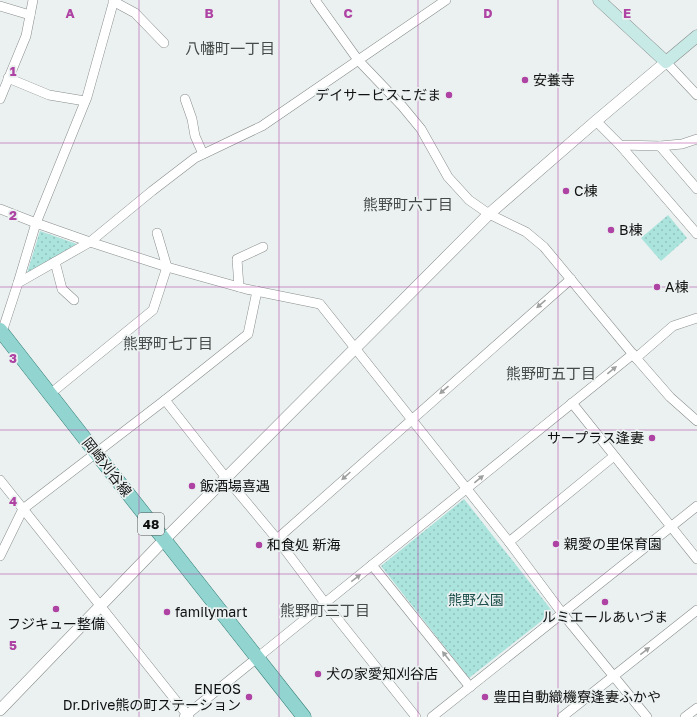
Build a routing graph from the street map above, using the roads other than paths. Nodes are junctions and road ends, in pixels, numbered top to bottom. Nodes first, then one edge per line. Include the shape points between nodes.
1 (33, 0) edge
2 (315, 0) edge
3 (446, 0) edge
4 (599, 0) edge
5 (114, 1) edge
6 (0, 6) edge
7 (30, 15) junction
8 (697, 36) edge
9 (164, 43) dead end
10 (358, 60) junction
11 (666, 62) junction
12 (8, 78) junction
13 (697, 95) edge
14 (0, 99) edge
15 (185, 99) dead end
16 (85, 101) junction
17 (596, 120) junction
18 (697, 139) edge
19 (620, 146) junction
20 (660, 146) junction
21 (203, 154) junction
22 (697, 189) edge
23 (0, 209) edge
24 (489, 214) junction
25 (36, 223) junction
26 (157, 232) dead end
27 (697, 234) edge
28 (90, 242) junction
29 (263, 247) dead end
30 (55, 262) junction
31 (167, 267) junction
32 (571, 279) junction
33 (18, 283) junction
34 (239, 287) junction
35 (257, 291) junction
36 (74, 300) dead end
37 (697, 318) edge
38 (1, 333) edge
39 (355, 349) junction
40 (635, 356) junction
41 (50, 394) junction
42 (165, 400) junction
43 (572, 403) junction
44 (411, 419) junction
45 (697, 420) edge
46 (96, 453) junction
47 (614, 456) junction
48 (227, 479) junction
49 (0, 480) edge
50 (466, 489) junction
51 (697, 506) edge
52 (23, 509) junction
53 (670, 527) junction
54 (277, 538) junction
55 (164, 540) junction
56 (509, 542) junction
57 (0, 556) edge
58 (697, 559) edge
59 (372, 565) junction
60 (325, 602) junction
61 (101, 607) junction
62 (697, 610) edge
63 (562, 613) junction
64 (257, 658) junction
65 (614, 675) junction
66 (470, 687) junction
67 (697, 708) edge
68 (0, 710) edge
69 (187, 716) edge
70 (304, 717) edge
71 (416, 717) edge
72 (432, 717) edge
73 (562, 717) edge
74 (647, 717) edge
75 (686, 717) edge

1 - 7 street
2 - 10 street
3 - 10 street
4 - 11 main road
5 - 9 street via 135,13
5 - 16 street
6 - 7 street
7 - 12 street via 26,36
8 - 11 main road
10 - 21 street via 262,126
10 - 24 street via 421,130 448,177 469,200
11 - 13 street
11 - 17 street
12 - 14 street
12 - 16 street via 49,95
15 - 21 street via 195,136
16 - 25 street
17 - 19 street
17 - 24 street
18 - 20 street via 682,144
19 - 20 street
19 - 27 street
20 - 22 street
21 - 28 street via 152,190
23 - 25 street
24 - 32 street via 526,232 544,247
24 - 39 street
25 - 28 street
25 - 33 street
26 - 31 street
28 - 30 street
28 - 31 street
29 - 34 street via 237,259
30 - 33 street
30 - 36 street via 62,290
31 - 34 street
31 - 41 street via 153,310
32 - 40 street
32 -> 44 street
33 - 38 street
34 - 35 street
35 - 39 street via 320,304
35 - 42 street via 248,334
37 - 40 street via 673,326
38 - 41 main road, 岡崎刈谷線 / 48
39 - 44 street
39 - 48 street
43 -> 40 street
40 - 45 street via 670,397
41 - 46 main road, 岡崎刈谷線 / 48
42 - 46 street
42 - 48 street
43 - 47 street
50 -> 43 street
44 - 50 street
44 -> 54 street
46 - 52 street
46 - 55 main road, 岡崎刈谷線 / 48
47 - 53 street
47 - 56 street
48 - 54 street
48 - 55 street
49 - 52 street
50 - 56 street
50 - 59 street
51 - 53 street
52 - 57 street
52 - 61 street
53 - 58 street
53 - 63 street
54 - 60 street
55 - 61 street
55 - 64 main road, 岡崎刈谷線 / 48
56 - 63 street
60 -> 59 street
66 -> 59 street
60 - 64 street
60 - 71 street
61 - 68 street
61 - 69 street
65 -> 62 street
63 - 65 street
63 - 66 street
64 - 69 street
64 - 70 main road, 岡崎刈谷線 / 48
65 - 73 street
65 - 74 street
66 - 72 street
67 - 75 street

